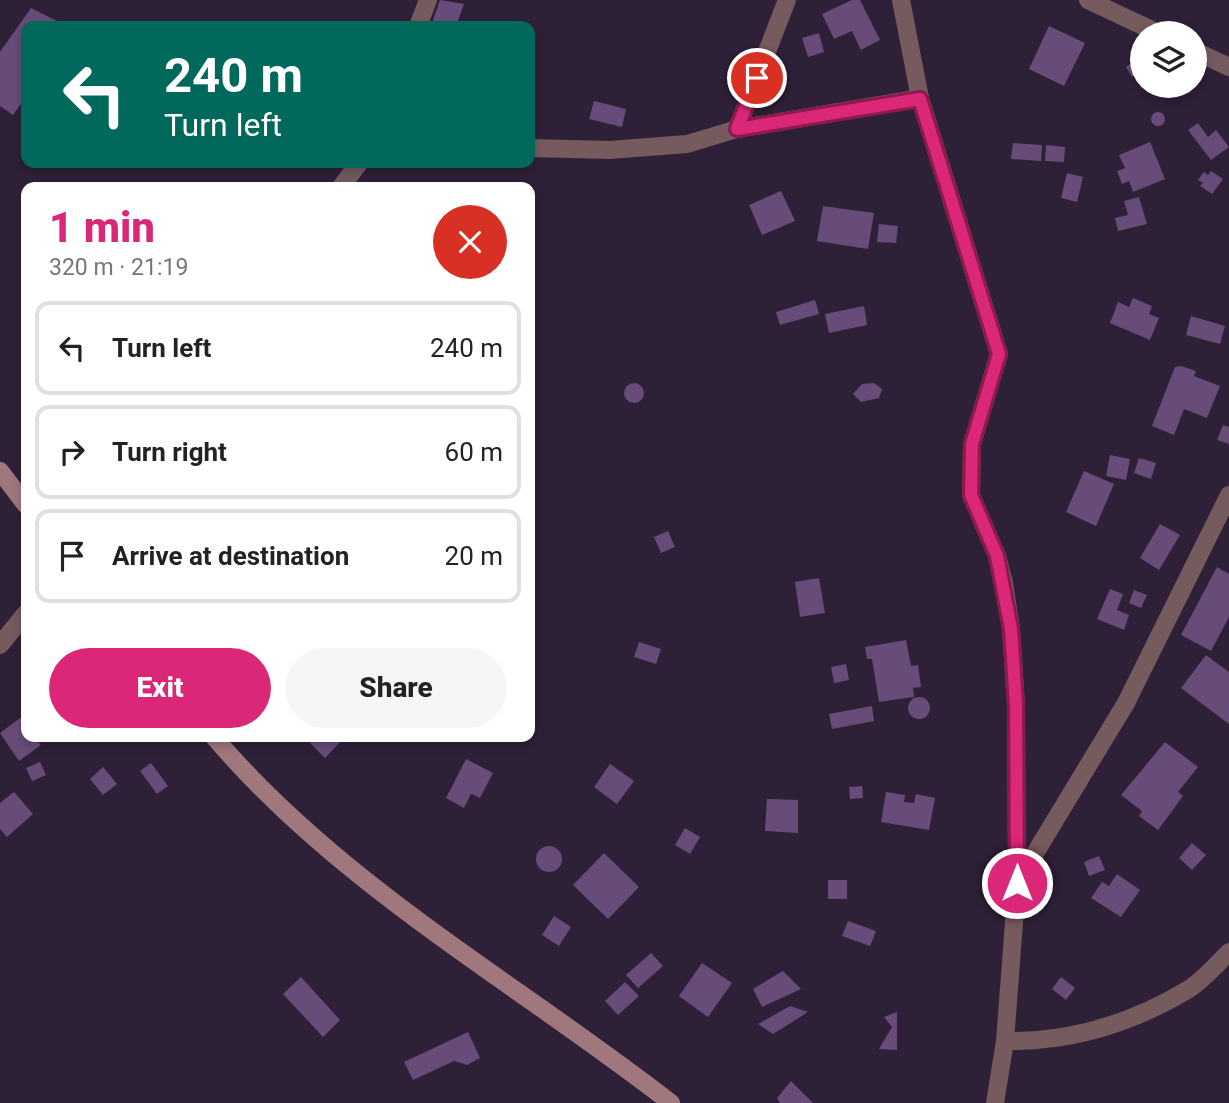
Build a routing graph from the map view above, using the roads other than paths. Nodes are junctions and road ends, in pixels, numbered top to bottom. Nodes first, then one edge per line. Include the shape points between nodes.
1 (428, 0) edge
2 (787, 0) edge
3 (901, 0) edge
4 (1088, 0) edge
5 (420, 21) edge
6 (1133, 21) edge
7 (1207, 57) edge
8 (1229, 67) edge
9 (920, 99) junction
10 (737, 129) junction
11 (535, 148) edge
12 (0, 471) edge
13 (1229, 495) edge
14 (21, 498) edge
15 (21, 619) edge
16 (0, 645) edge
17 (219, 742) edge
18 (1017, 883) junction
19 (1229, 952) edge
20 (1005, 1041) junction
21 (671, 1103) edge
22 (995, 1103) edge

1 - 5 street
2 - 10 street
3 - 9 street
4 - 6 street
7 - 8 street
9 - 10 street
9 - 18 street via 999,354 972,444 971,495 997,556 1011,629
10 - 11 street via 687,144 610,150
12 - 14 street
13 - 18 street via 1126,703
15 - 16 street
17 - 21 street via 307,832 396,905
18 - 20 street
19 - 20 street via 1191,988 1139,1014 1083,1035 1040,1042
20 - 22 street

